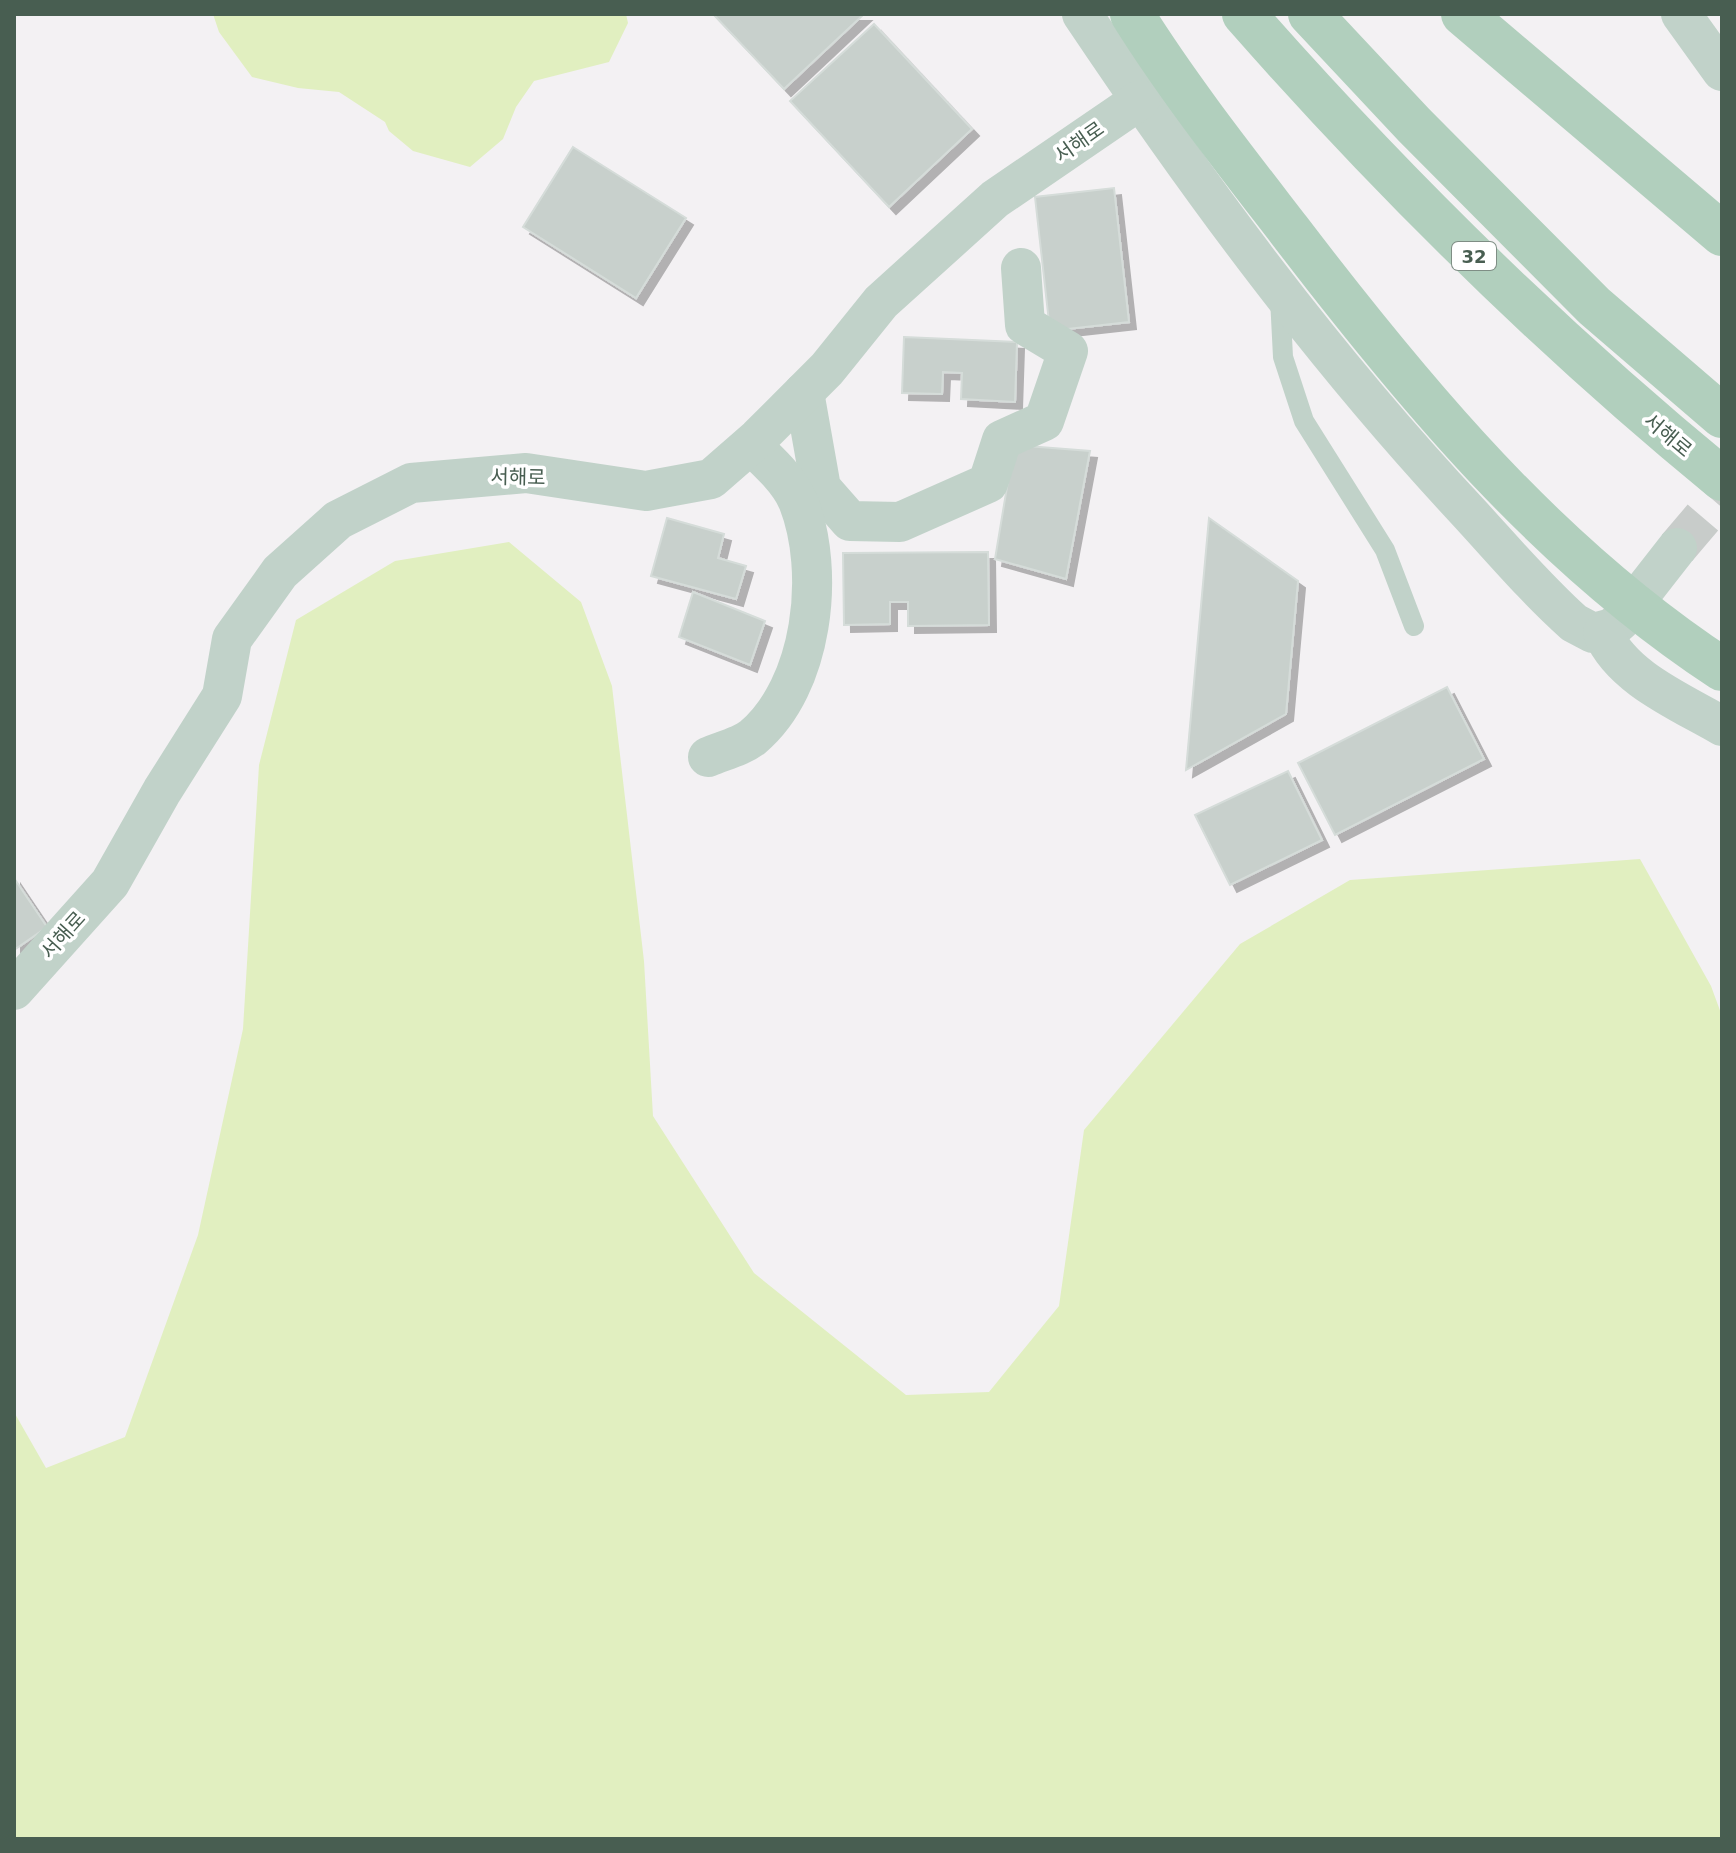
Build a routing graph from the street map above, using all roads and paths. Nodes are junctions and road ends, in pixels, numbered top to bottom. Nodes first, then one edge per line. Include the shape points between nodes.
1 (1082, 14) edge
2 (1132, 14) edge
3 (1244, 14) edge
4 (1310, 14) edge
5 (1463, 14) edge
6 (1681, 14) edge
7 (1722, 71) edge
8 (1140, 100) junction
9 (1722, 234) edge
10 (1021, 268) dead end
11 (1279, 294) junction
12 (804, 392) junction
13 (1722, 416) edge
14 (751, 445) junction
15 (1722, 479) edge
16 (1677, 548) tunnel mouth
17 (1617, 619) junction
18 (1414, 626) dead end
19 (1722, 669) edge
20 (1722, 726) edge
21 (708, 757) dead end
22 (14, 990) edge

1 - 8 street
2 - 17 main road via 1372,339
3 - 15 main road, 서해로 / 32 via 1463,246 1625,399
4 - 13 main road, 32 via 1594,306
5 - 9 main road
6 - 7 street
8 - 11 street
8 - 12 street, 서해로 via 995,199 881,302
10 - 12 street via 1025,325 1068,351 1044,421 1002,440 988,483 900,522 850,521 821,488
11 - 17 street via 1360,393 1574,623 1593,633
11 - 18 lane via 1283,357 1304,421 1385,550
12 - 14 street, 서해로
14 - 21 street via 797,500 811,557 808,634 796,679 776,710 752,738
14 - 22 street, 서해로 via 711,479 659,489 526,473 411,483 338,520 280,572 232,639 222,696 110,883
16 - 17 street
17 - 19 main road
17 - 20 street via 1609,647 1626,666

